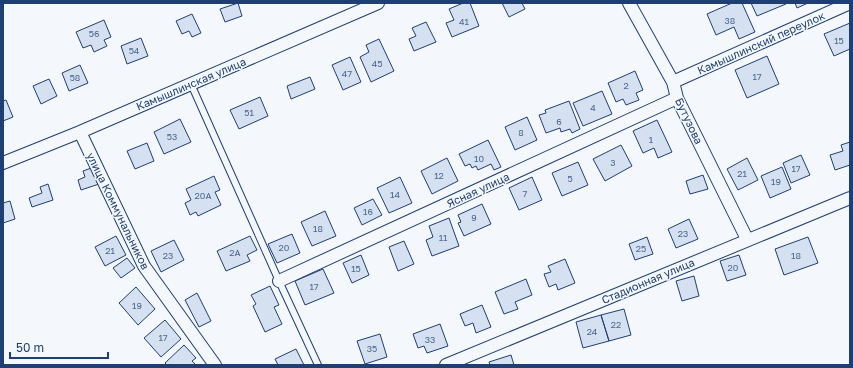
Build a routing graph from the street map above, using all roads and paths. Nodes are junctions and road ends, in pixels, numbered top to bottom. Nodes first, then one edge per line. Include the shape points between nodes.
1 (378, 3) edge
2 (629, 3) edge
3 (850, 3) edge
4 (673, 82) junction
5 (191, 84) junction
6 (677, 98) junction
7 (80, 132) junction
8 (3, 163) edge
9 (850, 198) edge
10 (747, 240) junction
11 (279, 281) junction
12 (216, 365) edge
13 (318, 365) edge
14 (446, 365) edge

1 - 5 street, Камышлинская улица
2 - 4 street, Бутузова
3 - 4 street, Камышлинский переулок
4 - 6 street, Бутузова
5 - 7 street, Камышлинская улица
5 - 11 lane
6 - 10 street, Бутузова
6 - 11 street, Ясная улица
7 - 8 street, Камышлинская улица
7 - 12 street, улица Коммунальников via 144,266
9 - 10 street, Стадионная улица
10 - 14 street, Стадионная улица
11 - 13 lane

